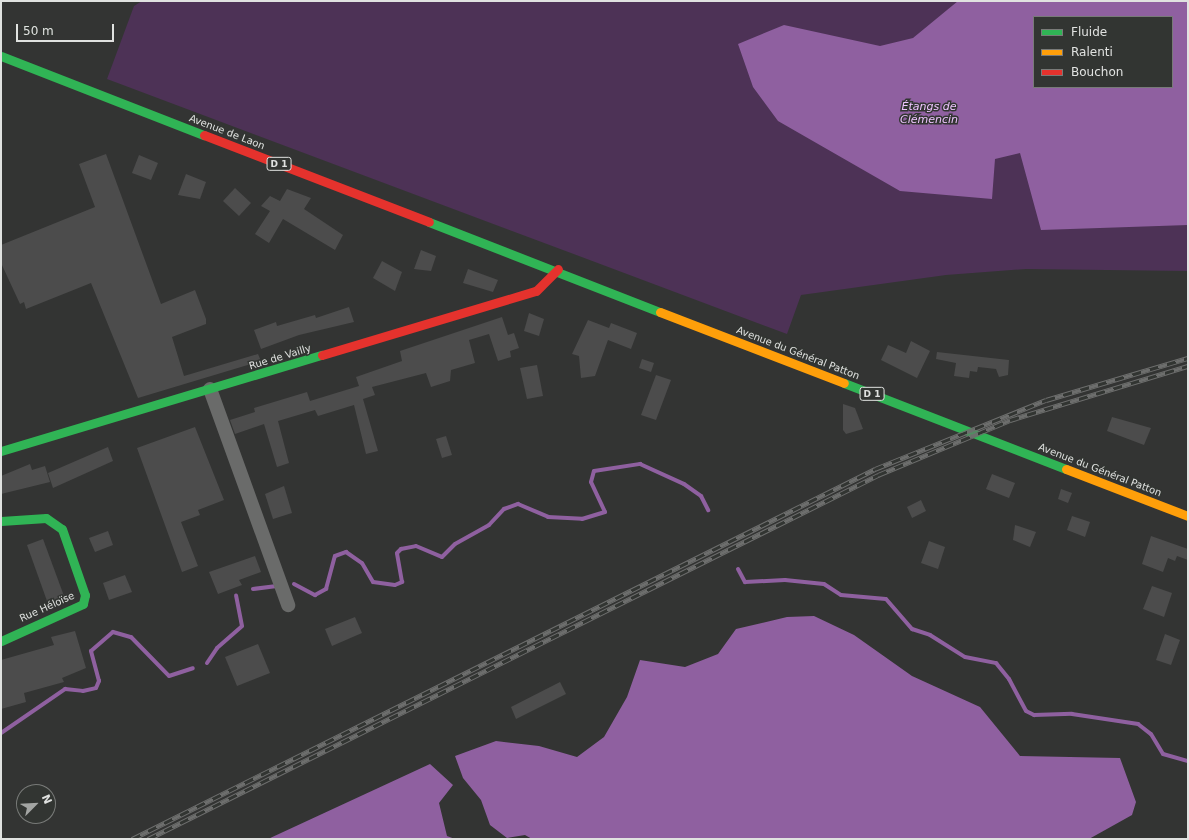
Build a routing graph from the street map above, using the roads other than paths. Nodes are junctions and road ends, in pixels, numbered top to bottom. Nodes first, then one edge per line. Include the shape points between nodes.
1 (1, 56) edge
2 (558, 269) junction
3 (210, 389) junction
4 (1, 450) edge
5 (1188, 516) edge
6 (1, 521) edge
7 (288, 605) dead end
8 (1, 641) edge

1 - 2 main road, Avenue de Laon / D 1
2 - 3 main road, Rue de Vailly via 536,291
2 - 5 main road, Avenue du Général Patton / D 1
3 - 4 main road, Rue de Vailly
3 - 7 street
6 - 8 main road, Rue Héloïse via 46,518 62,529 85,595 83,604

